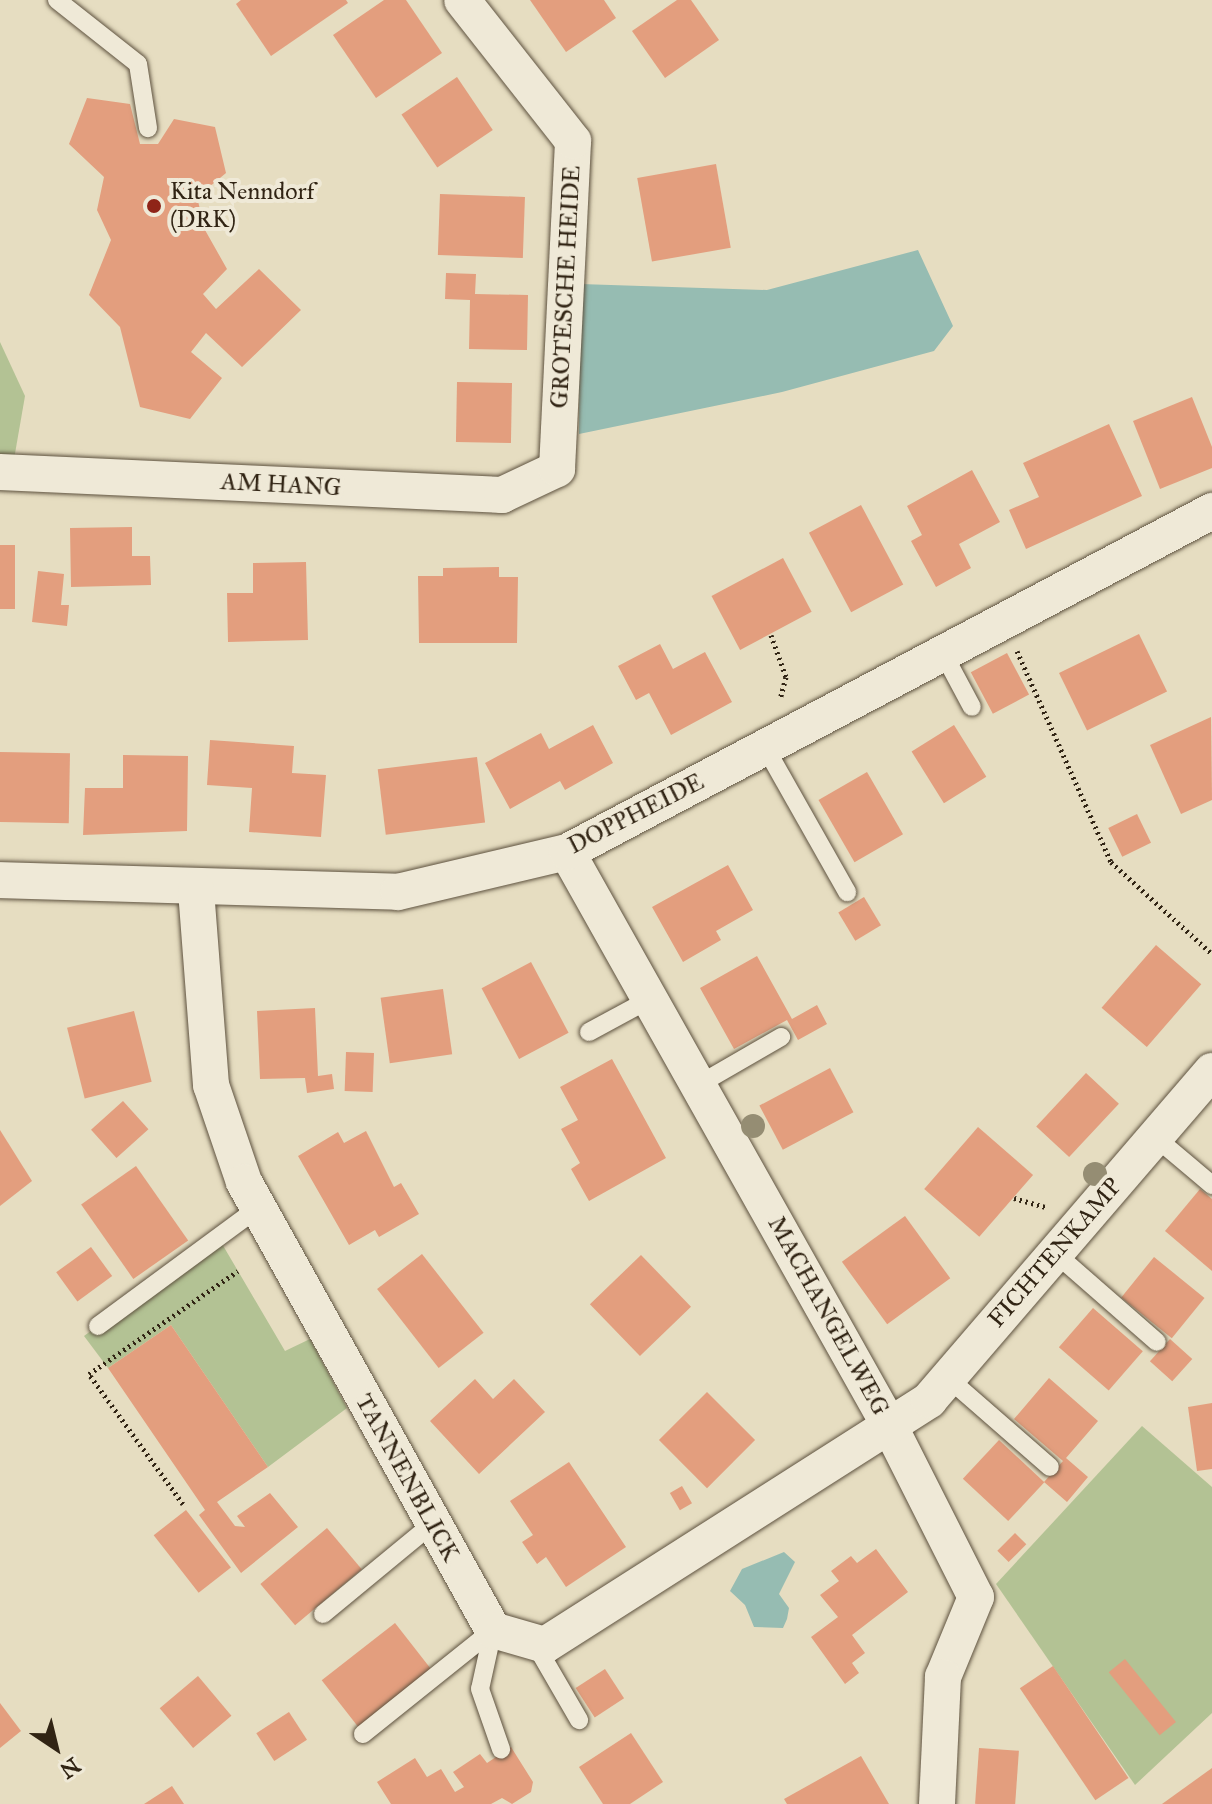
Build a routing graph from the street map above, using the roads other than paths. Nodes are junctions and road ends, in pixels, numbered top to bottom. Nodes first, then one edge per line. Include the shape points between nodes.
1 (57, 0) edge
2 (462, 0) edge
3 (148, 128) dead end
4 (557, 469) joint
5 (0, 472) edge
6 (1211, 513) edge
7 (943, 653) junction
8 (972, 707) dead end
9 (778, 741) junction
10 (567, 852) junction
11 (0, 880) edge
12 (196, 890) junction
13 (847, 892) dead end
14 (650, 999) junction
15 (589, 1032) dead end
16 (781, 1037) dead end
17 (1212, 1071) edge
18 (698, 1085) junction
19 (1155, 1137) junction
20 (1212, 1185) edge
21 (258, 1208) junction
22 (1055, 1253) junction
23 (98, 1326) dead end
24 (1157, 1342) dead end
25 (948, 1378) junction
26 (888, 1423) junction
27 (1050, 1467) dead end
28 (432, 1524) junction
29 (323, 1614) dead end
30 (493, 1630) junction
31 (533, 1641) junction
32 (579, 1720) dead end
33 (363, 1734) dead end
34 (501, 1749) dead end
35 (937, 1804) edge

1 - 3 lane via 138,64
2 - 4 street, GROTESCHE HEIDE via 573,141
4 - 5 street, AM HANG via 502,495
6 - 7 street, DOPPHEIDE
7 - 8 lane
7 - 9 street, DOPPHEIDE
9 - 10 street, DOPPHEIDE
9 - 13 lane
10 - 12 street, DOPPHEIDE via 398,892
10 - 14 street, MACHANGELWEG
11 - 12 street, DOPPHEIDE
12 - 21 street, TANNENBLICK via 211,1085
14 - 15 lane
14 - 18 street, MACHANGELWEG
16 - 18 lane
17 - 19 street, FICHTENKAMP
18 - 26 street, MACHANGELWEG
19 - 20 lane
19 - 22 street, FICHTENKAMP
21 - 23 lane
21 - 28 street, TANNENBLICK
22 - 24 lane
22 - 25 street, FICHTENKAMP
25 - 26 street, FICHTENKAMP via 929,1400
25 - 27 lane
26 - 31 street via 545,1645
26 - 35 street, MACHANGELWEG via 976,1597 943,1677
28 - 29 lane
28 - 30 street, TANNENBLICK
30 - 31 street
30 - 33 lane
30 - 34 lane via 480,1689
31 - 32 lane

